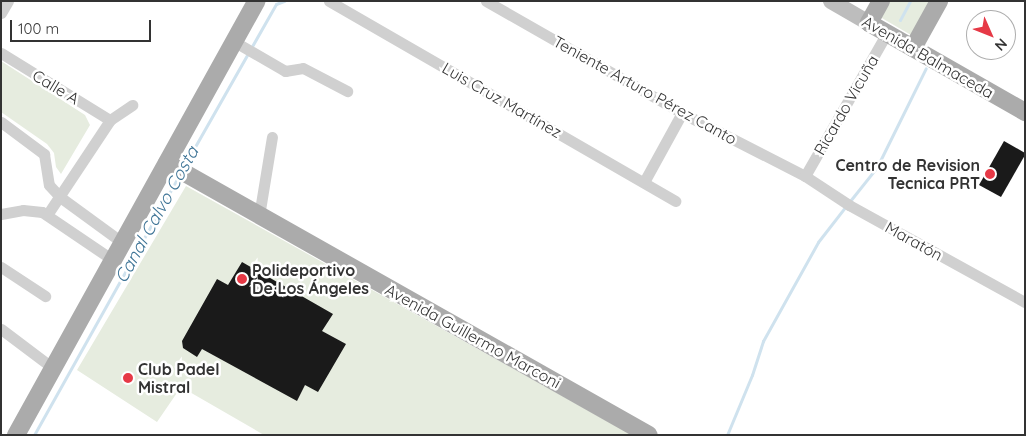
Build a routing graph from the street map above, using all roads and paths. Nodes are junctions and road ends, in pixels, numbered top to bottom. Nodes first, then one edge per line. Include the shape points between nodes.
1 (8, 1) edge
2 (257, 1) edge
3 (329, 1) edge
4 (486, 1) edge
5 (831, 1) edge
6 (881, 1) edge
7 (939, 1) edge
8 (346, 5) edge
9 (1, 13) edge
10 (869, 23) junction
11 (887, 33) junction
12 (239, 45) junction
13 (913, 48) junction
14 (1, 53) edge
15 (347, 91) dead end
16 (132, 105) dead end
17 (682, 112) junction
18 (1025, 112) edge
19 (110, 120) junction
20 (1, 122) edge
21 (272, 137) dead end
22 (176, 168) junction
23 (806, 176) junction
24 (644, 182) junction
25 (60, 196) junction
26 (675, 201) dead end
27 (1, 214) edge
28 (47, 215) junction
29 (259, 216) junction
30 (123, 243) junction
31 (113, 260) junction
32 (1, 267) edge
33 (45, 296) dead end
34 (1025, 302) edge
35 (1, 329) edge
36 (53, 368) junction
37 (16, 435) edge
38 (649, 435) edge

1 - 9 street
2 - 12 main road
3 - 8 street, Luis Cruz Martínez
4 - 17 street, Teniente Arturo Pérez Canto
5 - 10 main road, Avenida Balmaceda
6 - 10 main road
7 - 13 main road
8 - 24 street, Luis Cruz Martínez
10 - 11 main road, Avenida Balmaceda
11 - 13 main road, Avenida Balmaceda
11 - 23 street, Ricardo Vicuña
12 - 15 street via 285,71 303,68
12 - 22 main road
13 - 18 main road, Avenida Balmaceda
14 - 19 street, Calle A
16 - 19 street
17 - 23 street, Teniente Arturo Pérez Canto
17 - 24 street
19 - 25 street
20 - 25 street via 44,154 49,185
21 - 29 street
22 - 29 main road, Avenida Guillermo Marconi
22 - 30 main road
23 - 34 street, Maratón via 849,205
24 - 26 street, Luis Cruz Martínez
25 - 28 street
25 - 30 street
27 - 28 street via 30,210
28 - 31 street
29 - 38 main road, Avenida Guillermo Marconi
30 - 31 main road
31 - 36 main road
32 - 33 street
35 - 36 street
36 - 37 main road

